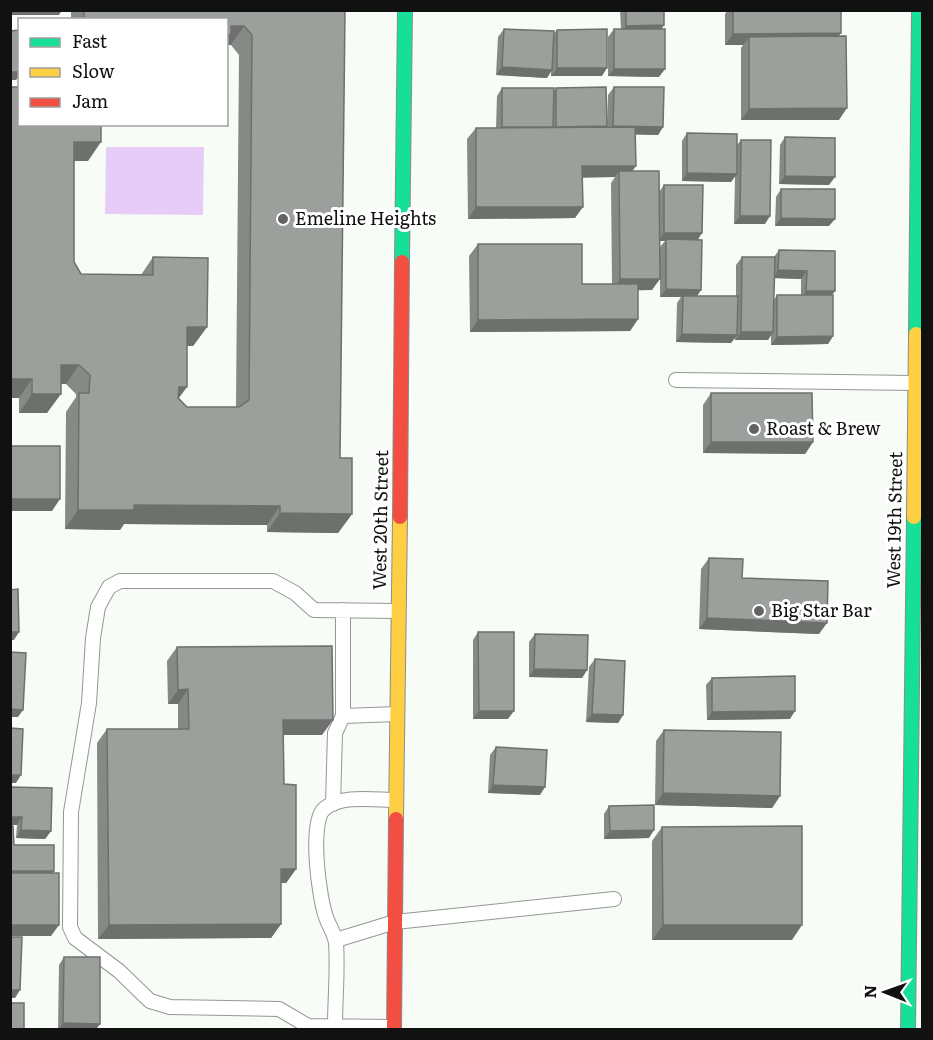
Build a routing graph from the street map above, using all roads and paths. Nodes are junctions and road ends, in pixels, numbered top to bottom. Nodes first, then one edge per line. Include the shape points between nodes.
1 (405, 10) edge
2 (919, 10) edge
3 (920, 166) edge
4 (676, 380) dead end
5 (915, 383) junction
6 (343, 610) junction
7 (398, 610) junction
8 (397, 714) junction
9 (343, 716) junction
10 (396, 800) junction
11 (333, 804) junction
12 (614, 899) dead end
13 (395, 922) junction
14 (336, 940) junction
15 (335, 1026) junction
16 (394, 1028) edge
17 (908, 1029) edge

1 - 7 main road, West 20th Street
2 - 3 main road, West 19th Street
3 - 5 main road, West 19th Street
4 - 5 lane
5 - 17 main road, West 19th Street
6 - 7 lane
6 - 9 lane
6 - 15 lane via 314,610 273,581 120,581 109,587 98,607 89,703 71,812 70,927 75,938 119,971 150,1001 170,1007 279,1009 308,1026
7 - 8 main road, West 20th Street
8 - 9 lane
8 - 10 main road, West 20th Street
9 - 11 lane via 335,733
10 - 11 lane
10 - 13 main road, West 20th Street
11 - 14 lane via 323,810 317,821 317,875 325,916
12 - 13 lane
13 - 14 lane
13 - 16 main road, West 20th Street
14 - 15 lane
15 - 16 lane

